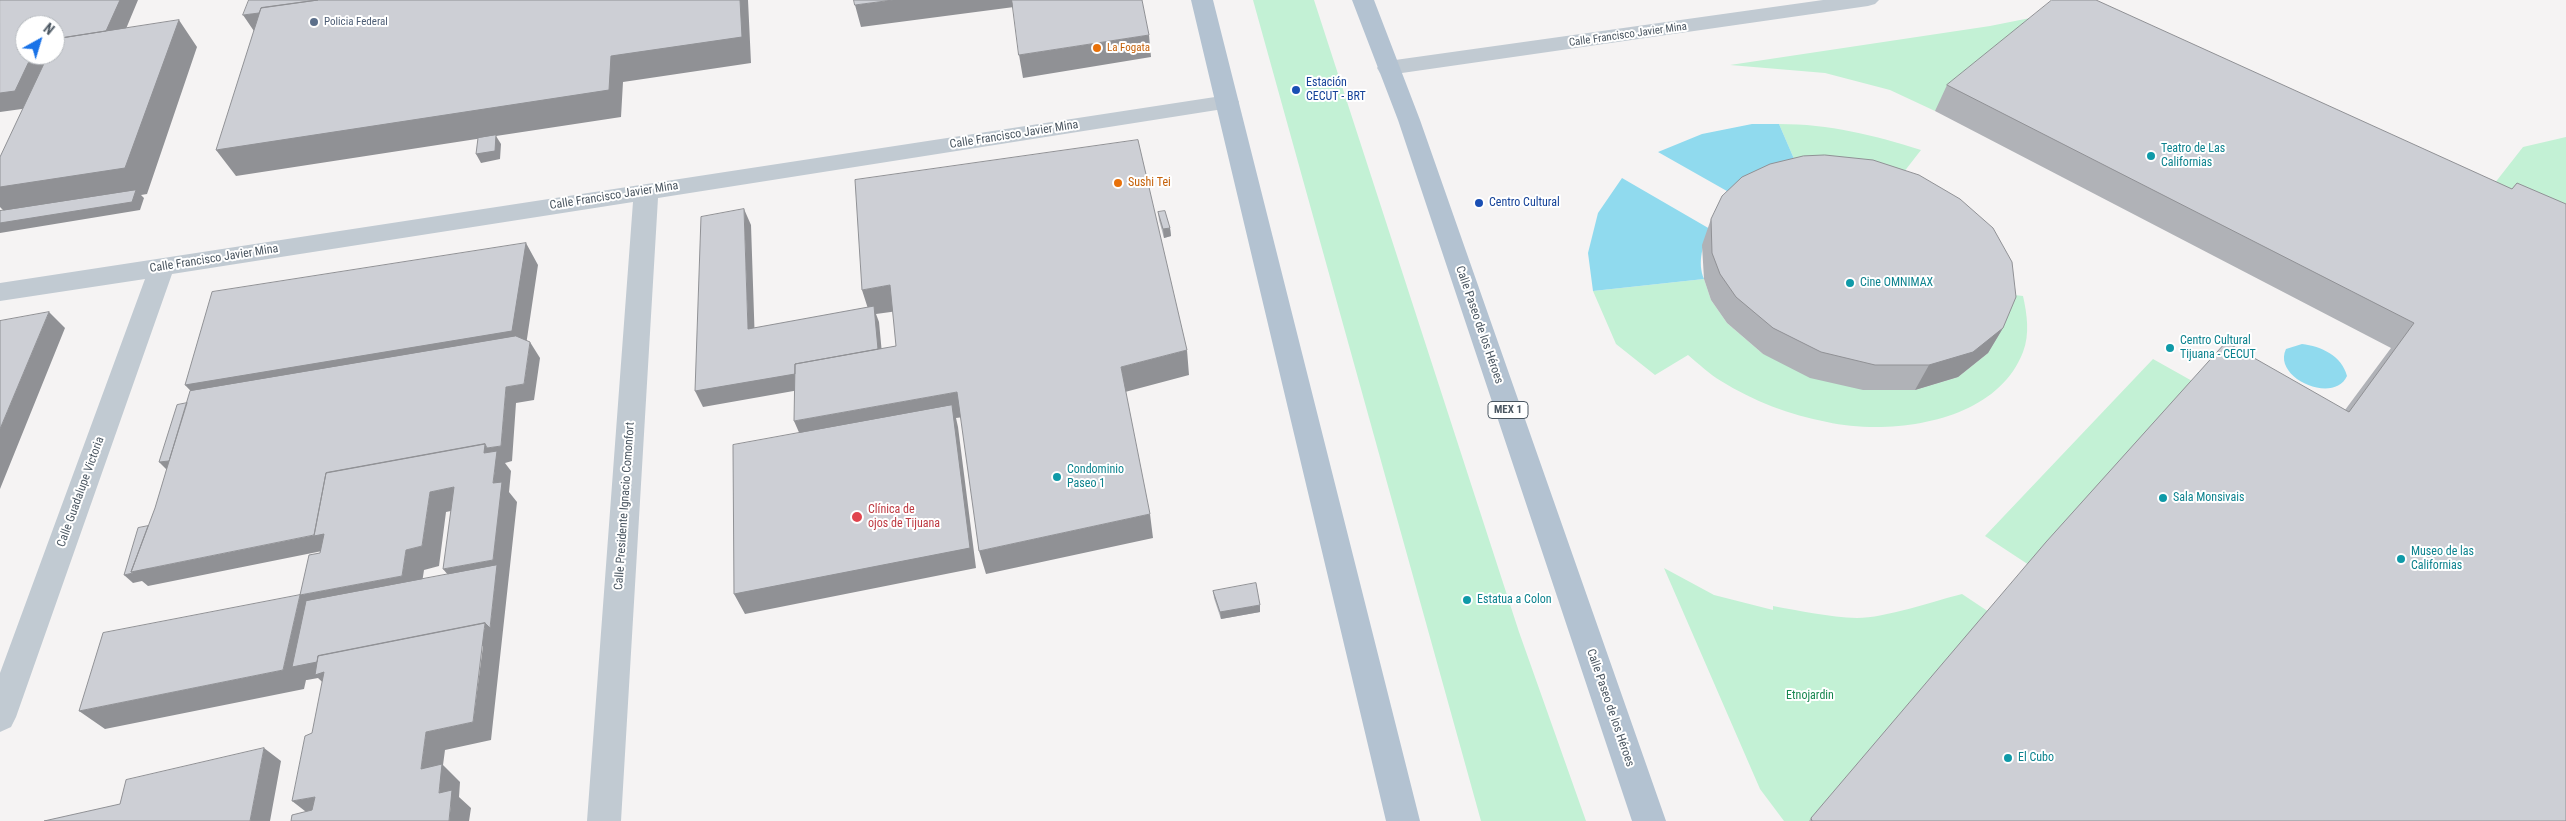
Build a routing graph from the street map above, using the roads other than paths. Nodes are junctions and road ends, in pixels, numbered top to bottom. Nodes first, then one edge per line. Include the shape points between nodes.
1 (1202, 0) edge
2 (1363, 0) edge
3 (1868, 0) edge
4 (1388, 68) junction
5 (1228, 102) junction
6 (646, 191) junction
7 (162, 267) junction
8 (0, 292) edge
9 (0, 717) edge
10 (604, 821) edge
11 (1403, 821) edge
12 (1649, 821) edge

1 - 5 main road
2 - 4 main road, Calle Paseo de los Héroes / MEX 1
3 - 4 street, Calle Francisco Javier Mina
4 - 12 main road, Calle Paseo de los Héroes / MEX 1 via 1409,120
5 - 6 street, Calle Francisco Javier Mina
5 - 11 main road
6 - 7 street, Calle Francisco Javier Mina
6 - 10 street, Calle Presidente Ignacio Comonfort
7 - 8 street, Calle Francisco Javier Mina
7 - 9 street, Calle Guadalupe Victoria

